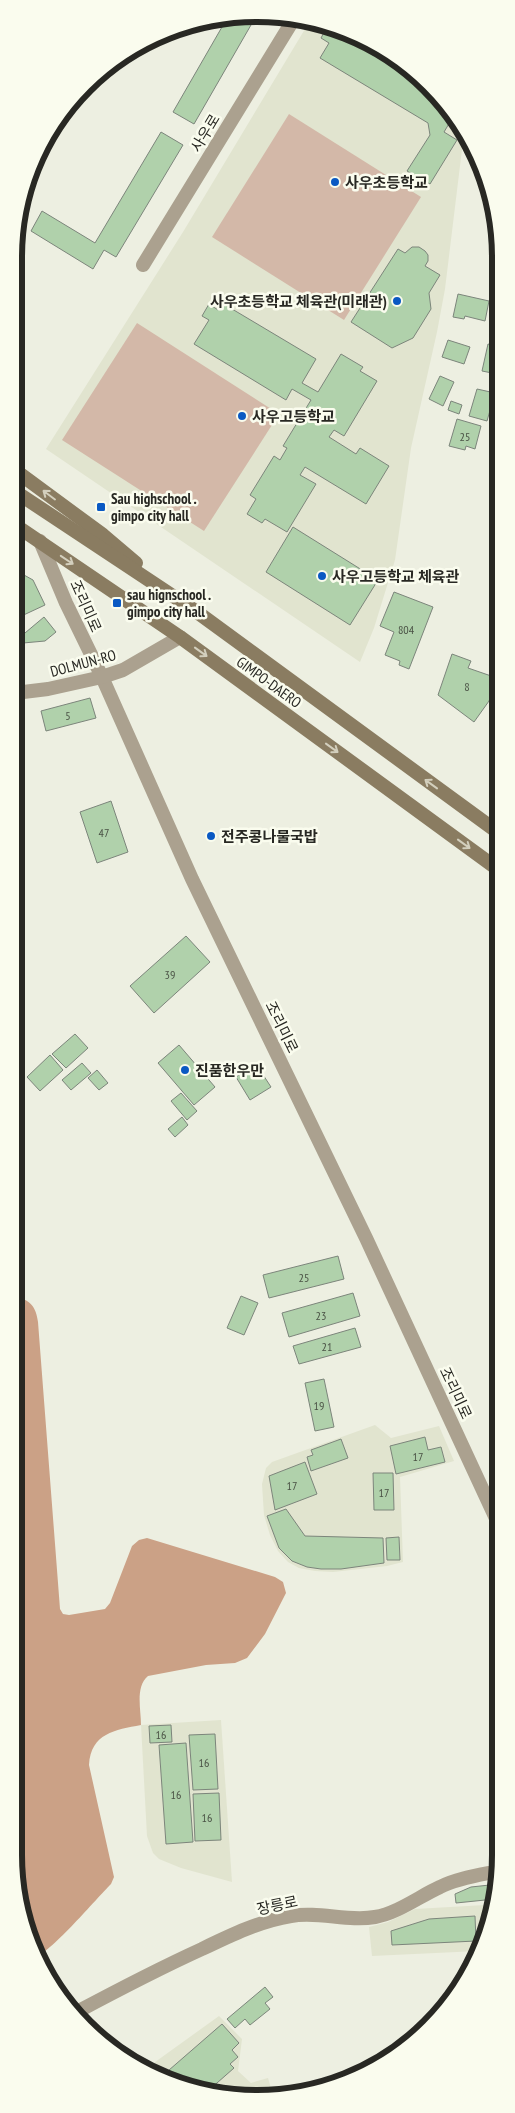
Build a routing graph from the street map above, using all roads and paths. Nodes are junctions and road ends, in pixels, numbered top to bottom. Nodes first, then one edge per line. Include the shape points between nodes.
1 (290, 25) edge
2 (143, 265) dead end
3 (22, 475) edge
4 (22, 496) edge
5 (22, 530) edge
6 (40, 541) junction
7 (197, 612) junction
8 (180, 637) junction
9 (102, 678) junction
10 (22, 692) edge
11 (492, 828) edge
12 (492, 865) edge
13 (492, 1510) edge
14 (492, 1873) edge
15 (81, 2010) edge

1 - 2 street, 사우로
7 -> 3 main road via 103,535
4 - 7 main road, GIMPO-DAERO
5 - 6 main road, GIMPO-DAERO
6 -> 8 main road, GIMPO-DAERO
6 - 9 street, 조리미로
11 -> 7 main road, GIMPO-DAERO
8 - 9 street, DOLMUN-RO via 130,667
8 -> 12 main road, GIMPO-DAERO
9 - 10 street, DOLMUN-RO
9 - 13 street, 조리미로 via 192,879 366,1238
14 - 15 street, 장릉로 via 443,1886 376,1917 293,1916 262,1923 150,1972

